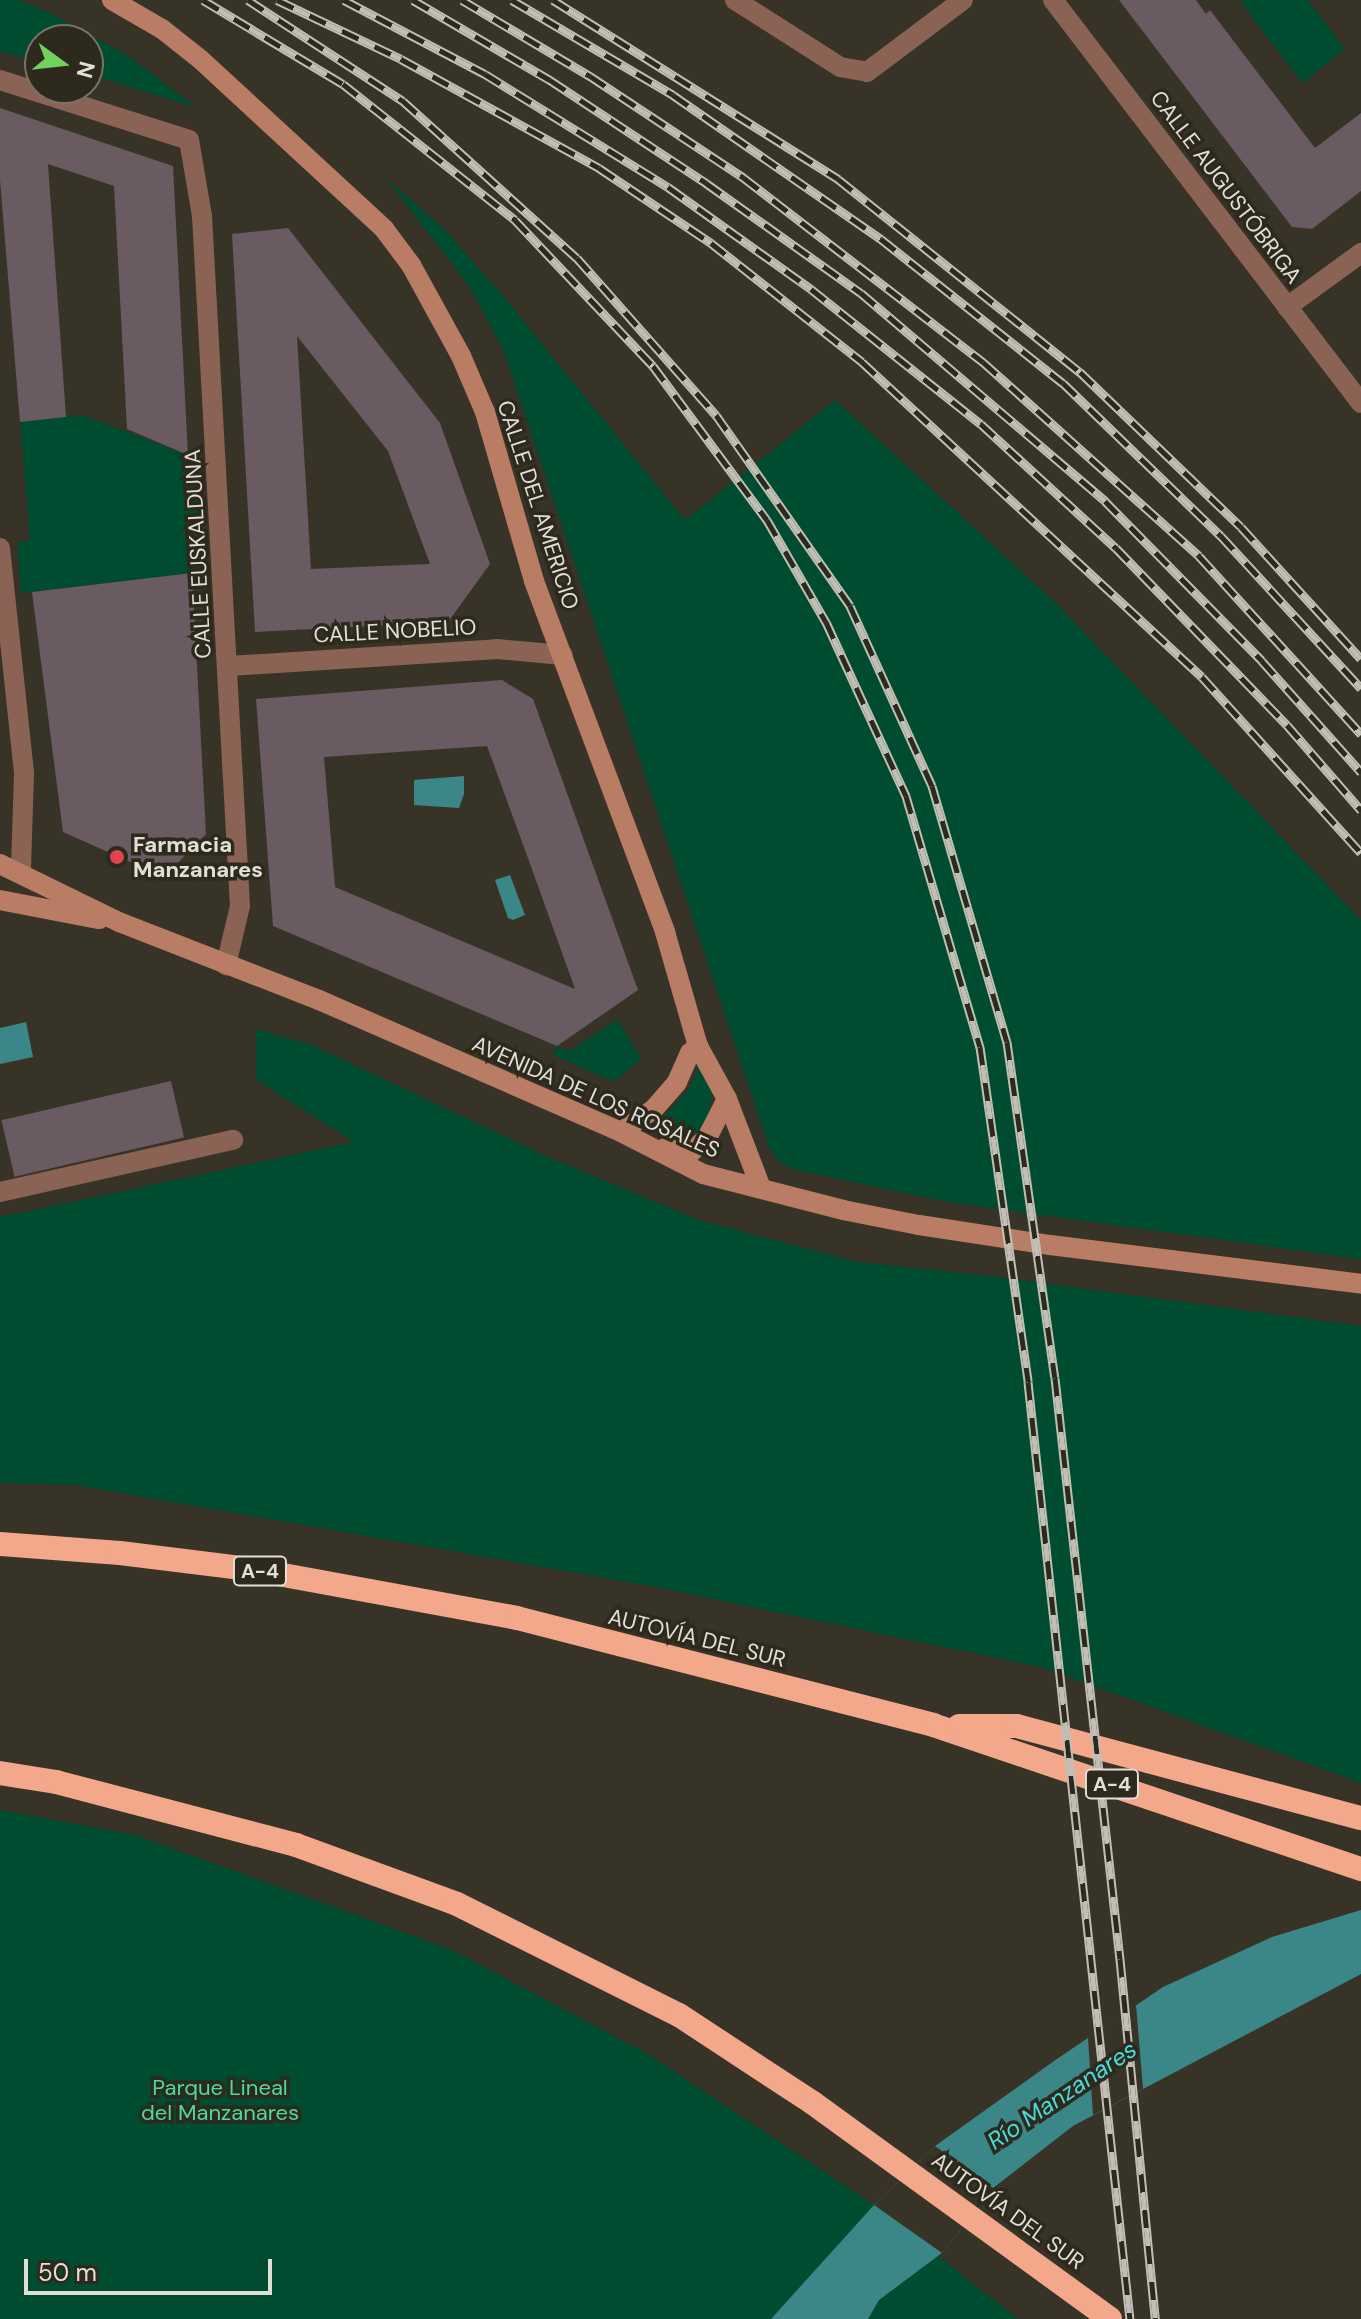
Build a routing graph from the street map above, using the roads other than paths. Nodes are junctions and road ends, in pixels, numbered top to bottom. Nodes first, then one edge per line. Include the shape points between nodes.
1 (112, 0) edge
2 (735, 0) edge
3 (963, 0) edge
4 (1053, 0) edge
5 (0, 80) edge
6 (1361, 253) edge
7 (1287, 307) junction
8 (1361, 403) edge
9 (0, 548) edge
10 (563, 655) junction
11 (229, 666) junction
12 (0, 864) edge
13 (21, 871) junction
14 (0, 900) edge
15 (119, 922) junction
16 (226, 965) junction
17 (698, 1046) junction
18 (727, 1099) junction
19 (630, 1137) junction
20 (233, 1140) dead end
21 (761, 1188) junction
22 (0, 1192) edge
23 (1361, 1284) edge
24 (0, 1544) edge
25 (933, 1725) junction
26 (0, 1773) edge
27 (1361, 1818) edge
28 (1361, 1869) edge
29 (1101, 2314) edge

1 - 10 street, CALLE DEL AMERICIO via 162,29 220,78 384,229 411,265 485,412 534,581
2 - 3 street via 840,67 867,72
4 - 7 street, CALLE AUGUSTÓBRIGA
5 - 11 street, CALLE EUSKALDUNA via 189,140 202,216
6 - 7 street
7 - 8 street, CALLE AUGUSTÓBRIGA
9 - 13 street via 24,773
10 - 11 street, CALLE NOBELIO via 497,649
10 - 17 street, CALLE DEL AMERICIO via 665,932
11 - 16 street, CALLE EUSKALDUNA via 240,906
12 - 13 street, AVENIDA DE LOS ROSALES
13 - 15 street, AVENIDA DE LOS ROSALES
14 - 15 street, AVENIDA DE LOS ROSALES
15 - 16 street, AVENIDA DE LOS ROSALES
16 - 19 street, AVENIDA DE LOS ROSALES via 319,1000
17 - 18 street, CALLE DEL AMERICIO
17 - 19 street via 677,1082
18 - 19 street via 707,1138 689,1154
18 - 21 street, CALLE DEL AMERICIO
19 - 21 street, AVENIDA DE LOS ROSALES via 703,1174
20 - 22 street
21 - 23 street, AVENIDA DE LOS ROSALES via 919,1225
24 - 25 highway, AUTOVÍA DEL SUR / A-4 via 256,1570 517,1618
25 - 27 highway via 1017,1726
25 - 28 highway, AUTOVÍA DEL SUR / A-4
26 - 29 highway, AUTOVÍA DEL SUR via 56,1782 296,1845 457,1904 679,2015 813,2103

